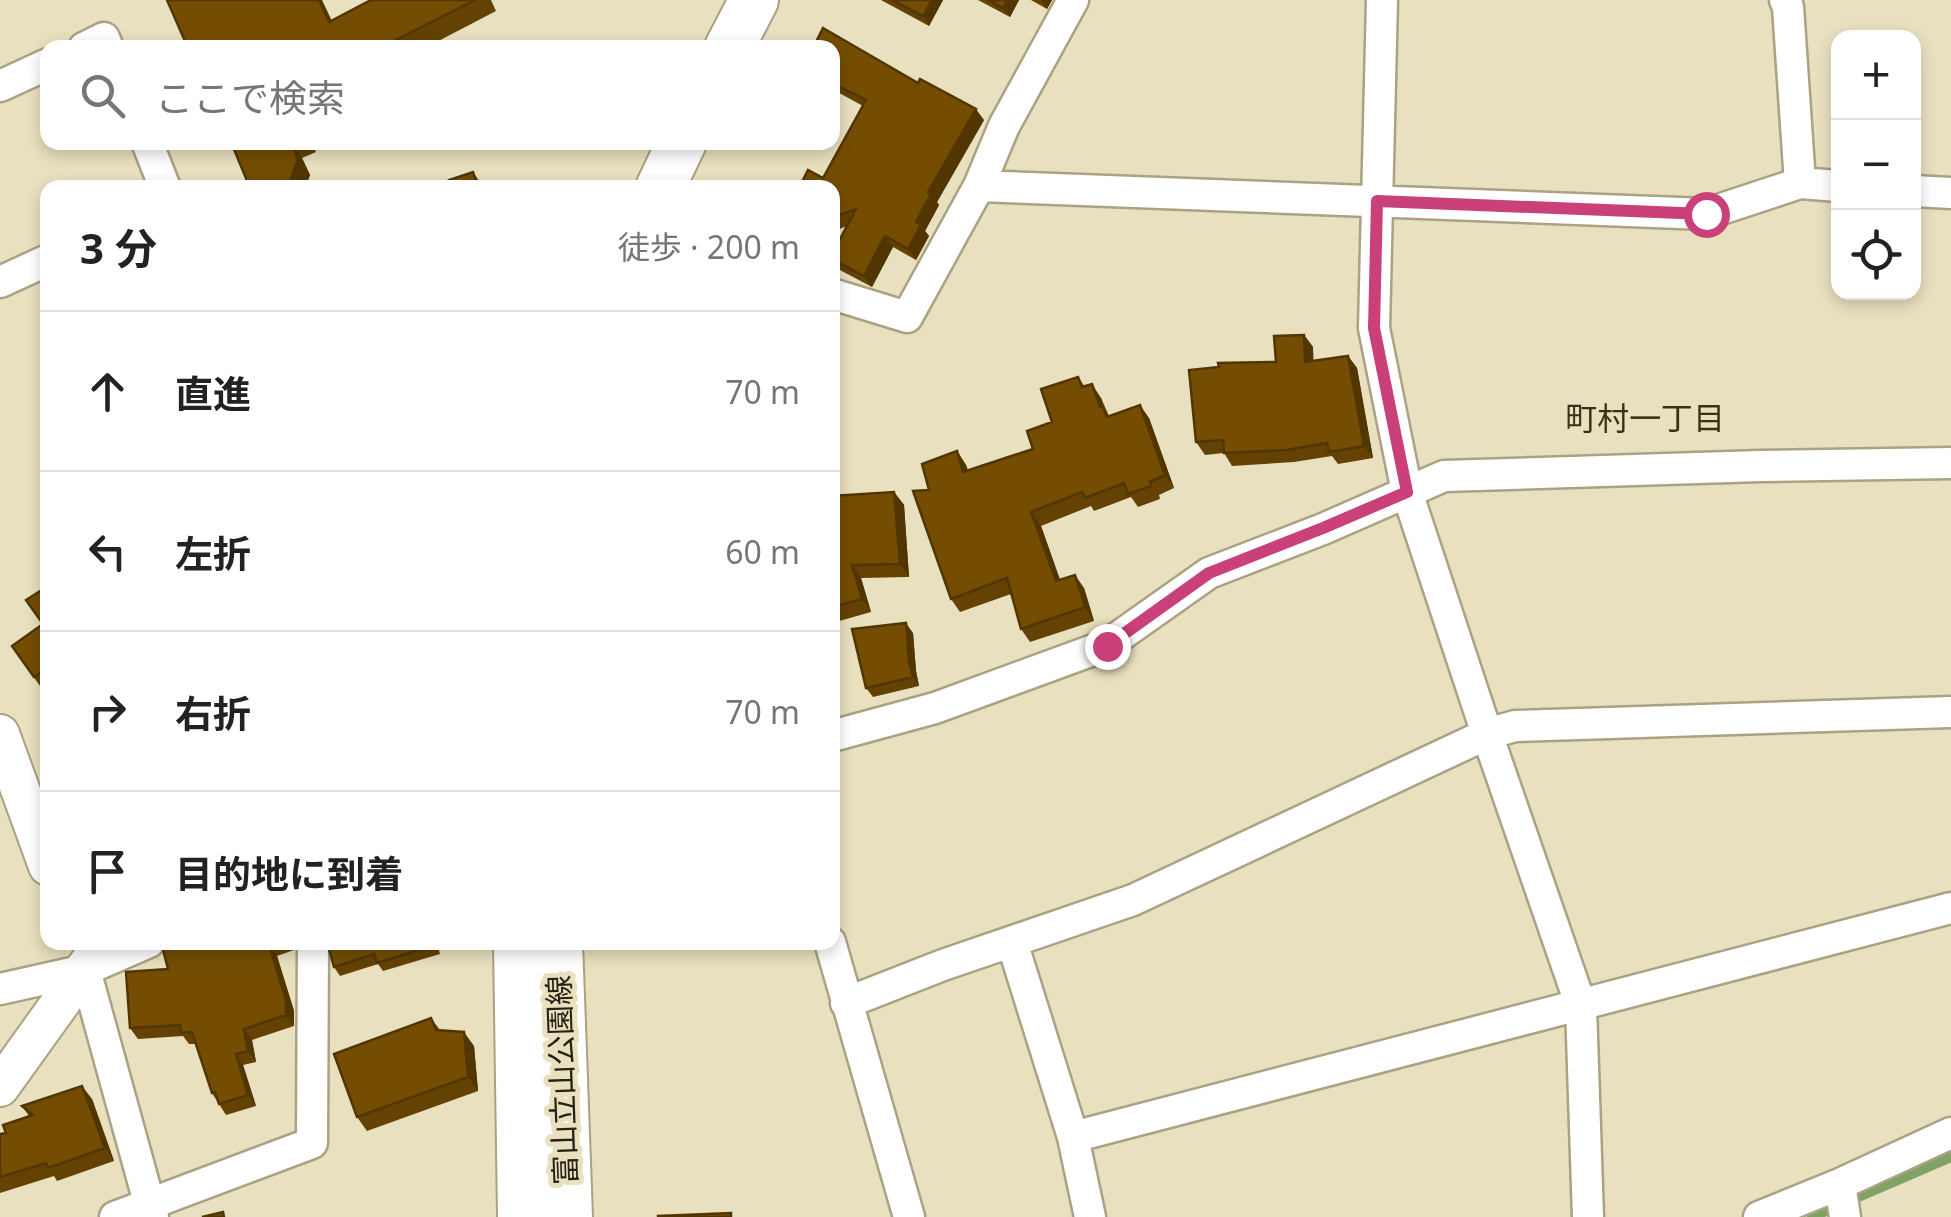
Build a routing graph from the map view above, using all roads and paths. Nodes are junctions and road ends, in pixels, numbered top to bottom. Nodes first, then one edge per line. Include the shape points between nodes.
1 (754, 0) edge
2 (1073, 0) edge
3 (1382, 0) edge
4 (1786, 0) edge
5 (733, 40) edge
6 (40, 68) edge
7 (0, 86) edge
8 (150, 150) edge
9 (678, 150) edge
10 (162, 180) edge
11 (664, 180) edge
12 (1800, 183) junction
13 (1831, 185) edge
14 (978, 186) junction
15 (1921, 192) edge
16 (1951, 194) edge
17 (1377, 201) junction
18 (40, 264) edge
19 (0, 282) edge
20 (840, 296) edge
21 (1951, 463) edge
22 (1407, 492) junction
23 (1951, 712) edge
24 (0, 734) edge
25 (840, 734) edge
26 (1487, 734) junction
27 (40, 844) edge
28 (1951, 908) edge
29 (1012, 942) junction
30 (313, 950) edge
31 (518, 950) edge
32 (558, 950) edge
33 (832, 950) edge
34 (88, 952) edge
35 (0, 989) edge
36 (846, 1004) junction
37 (1581, 1006) junction
38 (0, 1088) edge
39 (1951, 1134) edge
40 (1073, 1136) junction
41 (1840, 1184) junction
42 (152, 1211) edge
43 (115, 1217) edge
44 (522, 1217) edge
45 (568, 1217) edge
46 (909, 1217) edge
47 (1090, 1217) edge
48 (1588, 1217) edge
49 (1758, 1217) edge
50 (1846, 1217) edge

1 - 5 main road
2 - 14 street
3 - 17 street
4 - 12 street
6 - 7 street
8 - 10 street
9 - 11 main road
12 - 13 street
12 - 17 street via 1706,214
14 - 17 street
14 - 20 street via 907,316
15 - 16 street
17 - 22 street via 1374,328
18 - 19 street
21 - 22 street via 1444,476
22 - 25 street via 1209,573 1107,646 935,708
22 - 26 street
23 - 26 street via 1515,726
24 - 27 street
26 - 29 street via 1133,900
26 - 37 street
28 - 37 street
29 - 36 street
29 - 40 street
30 - 42 street via 312,1143
31 - 44 main road, 富山立山公園線
32 - 45 main road, 富山立山公園線
33 - 36 street
34 - 35 street
34 - 38 street
34 - 42 street
36 - 46 street
37 - 40 street
37 - 48 street
39 - 41 street
40 - 47 street
41 - 49 street
41 - 50 street
42 - 43 street

